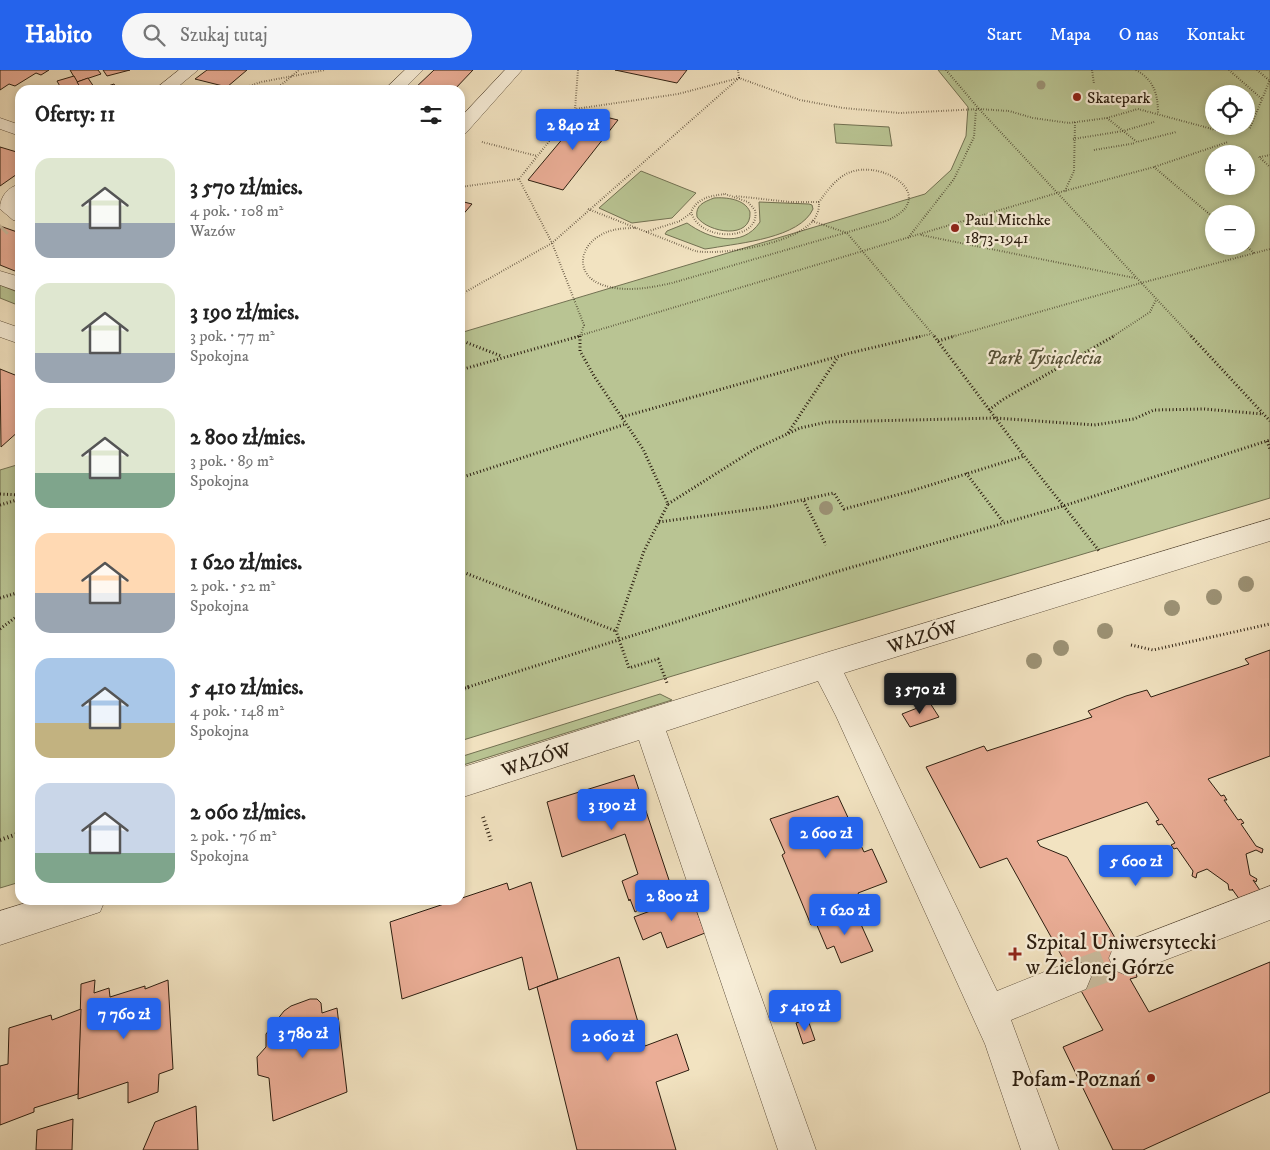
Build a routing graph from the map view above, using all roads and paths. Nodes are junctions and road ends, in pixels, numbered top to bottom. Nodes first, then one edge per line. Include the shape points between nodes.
1 (190, 70) edge
2 (299, 70) edge
3 (325, 70) edge
4 (414, 70) edge
5 (514, 70) edge
6 (578, 70) edge
7 (738, 70) edge
8 (946, 70) edge
9 (1092, 70) edge
10 (1136, 70) edge
11 (1229, 70) edge
12 (1257, 70) edge
13 (291, 76) junction
14 (739, 78) junction
15 (1270, 80) edge
16 (1094, 84) dead end
17 (170, 85) edge
18 (252, 85) edge
19 (281, 85) edge
20 (398, 85) edge
21 (1262, 99) junction
22 (575, 109) junction
23 (978, 109) junction
24 (1158, 114) junction
25 (1255, 116) edge
26 (1107, 118) junction
27 (1075, 122) junction
28 (1154, 122) dead end
29 (0, 124) edge
30 (465, 124) edge
31 (1205, 127) edge
32 (15, 129) edge
33 (1123, 131) junction
34 (1176, 132) dead end
35 (1073, 139) junction
36 (479, 141) dead end
37 (1136, 142) junction
38 (1228, 142) dead end
39 (1094, 150) dead end
40 (1270, 155) edge
41 (537, 156) junction
42 (1154, 166) junction
43 (1270, 167) edge
44 (519, 178) junction
45 (465, 186) edge
46 (1065, 191) junction
47 (1057, 193) junction
48 (15, 194) edge
49 (735, 196) junction
50 (819, 202) junction
51 (588, 209) junction
52 (1205, 210) edge
53 (691, 213) junction
54 (13, 219) edge
55 (812, 221) junction
56 (636, 228) junction
57 (646, 232) junction
58 (847, 233) junction
59 (919, 235) junction
60 (907, 238) junction
61 (552, 243) junction
62 (1270, 249) edge
63 (862, 252) junction
64 (1255, 253) edge
65 (1246, 255) edge
66 (0, 278) edge
67 (1136, 278) junction
68 (15, 283) edge
69 (1140, 283) junction
70 (465, 291) edge
71 (1156, 300) junction
72 (0, 329) edge
73 (15, 334) edge
74 (931, 334) junction
75 (580, 336) junction
76 (938, 341) junction
77 (465, 342) edge
78 (838, 356) junction
79 (502, 357) junction
80 (465, 368) edge
81 (989, 410) junction
82 (1263, 414) junction
83 (622, 417) junction
84 (995, 418) junction
85 (1270, 421) edge
86 (626, 424) junction
87 (788, 434) junction
88 (1268, 441) edge
89 (1270, 450) edge
90 (1024, 456) junction
91 (966, 473) junction
92 (465, 476) edge
93 (0, 494) edge
94 (15, 495) edge
95 (15, 500) edge
96 (804, 501) junction
97 (668, 504) junction
98 (0, 505) edge
99 (1063, 506) junction
100 (658, 523) junction
101 (1004, 523) junction
102 (1270, 530) edge
103 (826, 545) dead end
104 (1095, 545) dead end
105 (465, 573) edge
106 (15, 594) edge
107 (0, 598) edge
108 (15, 618) edge
109 (1270, 624) edge
110 (0, 629) edge
111 (616, 631) junction
112 (619, 639) junction
113 (1132, 645) dead end
114 (825, 666) junction
115 (667, 683) dead end
116 (465, 688) edge
117 (648, 723) junction
118 (465, 781) edge
119 (483, 816) dead end
120 (15, 835) edge
121 (0, 840) edge
122 (491, 841) dead end
123 (1270, 903) edge
124 (72, 905) edge
125 (0, 928) edge
126 (1126, 958) tunnel mouth
127 (1074, 977) tunnel mouth
128 (989, 1012) junction
129 (797, 1150) edge
130 (1040, 1150) edge

1 - 17 street
2 - 13 path
3 - 13 path
4 - 20 street
5 - 30 street
6 - 22 path
7 - 14 path
8 - 23 path
9 - 16 path
10 - 24 path via 1153,82
11 - 21 path
12 - 15 path
13 - 18 path
13 - 19 path
14 - 22 path via 672,95
14 - 23 path via 800,100 843,108 900,113
14 - 51 path
15 - 21 path
21 - 25 path
22 - 41 path
23 - 27 path
23 - 47 path
23 - 60 path via 974,137 954,179
24 - 26 path via 1138,109
24 - 31 path
26 - 27 path
26 - 33 path
27 - 35 path
28 - 33 path
29 - 32 street
33 - 35 path
33 - 37 path
34 - 37 path
35 - 46 path via 1074,170
36 - 41 path
37 - 39 path
38 - 42 path
40 - 43 path via 1259,157
41 - 44 path
42 - 46 path
42 - 52 path
44 - 45 path
44 - 61 path
46 - 47 path
47 - 59 path
47 - 67 path
48 - 54 street via 8,206
49 - 50 path
49 - 53 path via 705,197 698,201
49 - 53 path via 752,204 757,218 738,233 706,231 693,220
50 - 55 path via 820,208
50 - 58 path via 832,185 846,174 858,171 886,172 897,177 907,188 909,204 901,214
51 - 56 path
51 - 61 path
53 - 57 path via 680,221
55 - 57 path via 790,237 713,253
55 - 58 path
56 - 57 path
56 - 58 path via 605,232 585,249 581,261 584,271 594,281 609,287 652,288
58 - 63 path
59 - 60 path
59 - 67 path
60 - 63 path
61 - 70 path
61 - 75 path via 584,324
62 - 64 path
63 - 74 path
63 - 75 path
65 - 69 path
66 - 68 street
67 - 69 path
69 - 71 path
69 - 76 path
71 - 81 path via 1150,312 1127,329
71 - 82 path
72 - 73 street
74 - 76 path
74 - 78 path
75 - 79 path
75 - 83 path via 584,360
76 - 81 path
77 - 79 path
78 - 83 path
78 - 87 path
79 - 80 path
81 - 84 path
82 - 84 path via 1204,409 1154,410 1134,419 1094,425
82 - 85 path
83 - 86 path
84 - 87 path via 827,422
84 - 90 path
86 - 92 path
86 - 97 path via 643,449
87 - 97 path via 755,448
88 - 89 path
88 - 99 path
90 - 91 path
90 - 99 path
91 - 96 path via 844,509 834,494
91 - 101 path
93 - 94 path
95 - 98 path
96 - 100 path
96 - 103 path
97 - 100 path
99 - 101 path
99 - 104 path
100 - 111 path via 644,551
101 - 112 path
102 - 114 street, WAZÓW
105 - 111 path
106 - 107 path
108 - 110 path
109 - 113 path via 1153,650
111 - 112 path
112 - 115 path via 630,668 658,659
112 - 116 path
114 - 117 street, WAZÓW
114 - 128 street
117 - 118 street, WAZÓW
117 - 129 street
119 - 122 path
120 - 121 path
123 - 126 street
124 - 125 street
127 - 128 street
128 - 130 street

